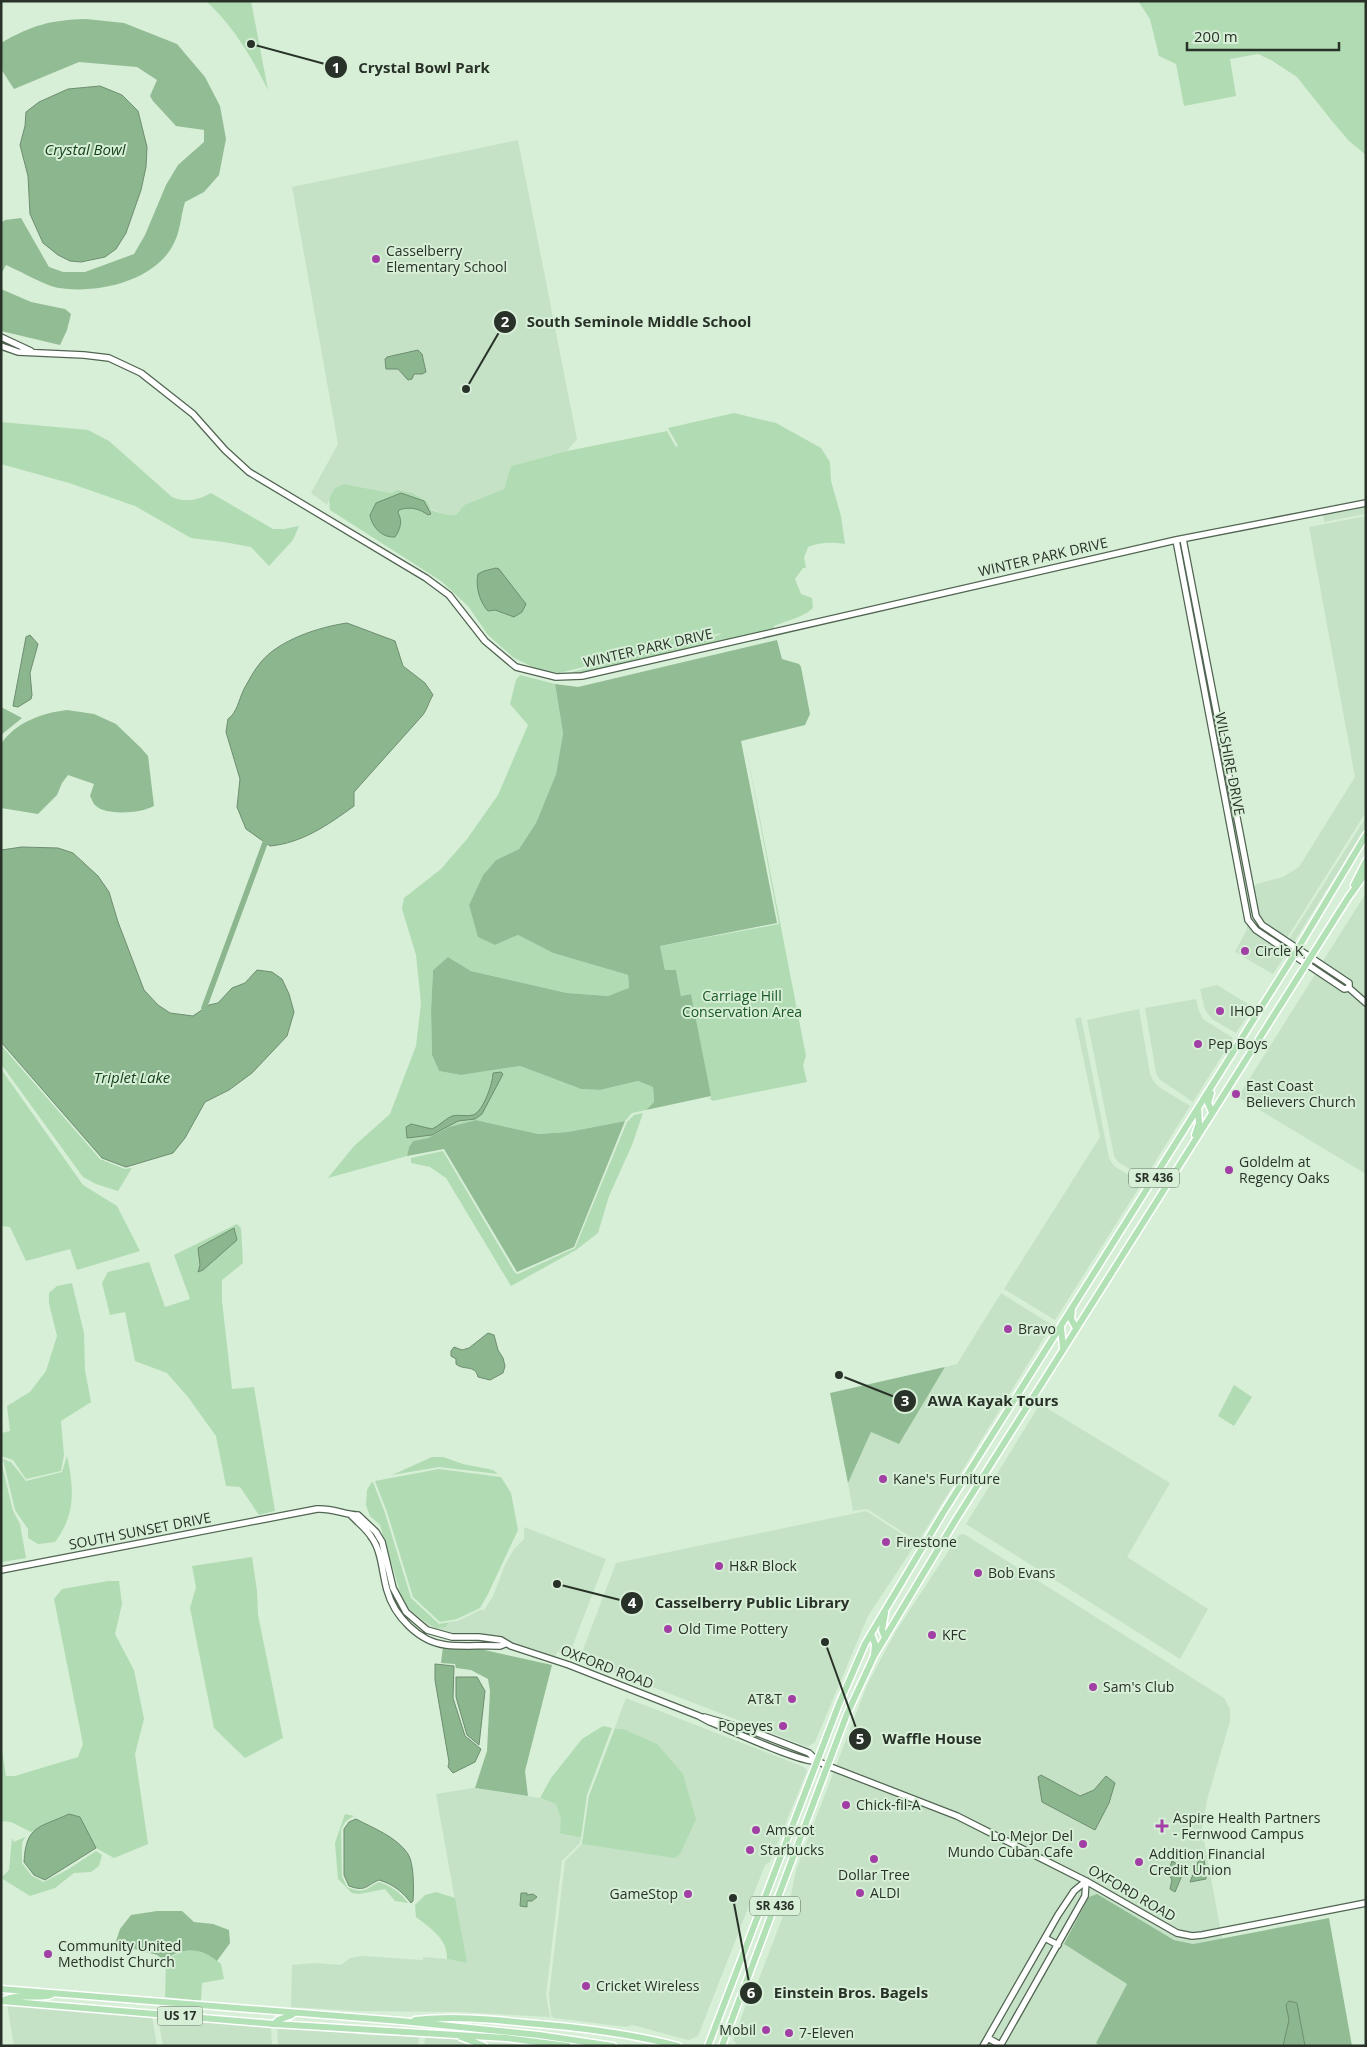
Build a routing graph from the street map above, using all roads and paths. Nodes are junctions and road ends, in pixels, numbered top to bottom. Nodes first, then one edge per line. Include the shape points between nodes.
1 (1, 337) edge
2 (1, 346) edge
3 (32, 352) junction
4 (1366, 503) edge
5 (1183, 539) junction
6 (1176, 540) junction
7 (1196, 609) junction
8 (1188, 611) junction
9 (1217, 717) junction
10 (1208, 719) junction
11 (1366, 835) edge
12 (1366, 860) edge
13 (1366, 873) edge
14 (1348, 898) junction
15 (1262, 925) junction
16 (1256, 930) junction
17 (1298, 948) junction
18 (1294, 956) junction
19 (1311, 956) junction
20 (1306, 964) junction
21 (1349, 988) junction
22 (1366, 1003) edge
23 (1214, 1083) junction
24 (1198, 1108) junction
25 (1212, 1112) junction
26 (1190, 1147) junction
27 (1072, 1308) junction
28 (1061, 1327) junction
29 (1076, 1328) junction
30 (1062, 1351) junction
31 (284, 1516) joint
32 (1, 1570) edge
33 (886, 1607) junction
34 (871, 1634) junction
35 (885, 1638) junction
36 (874, 1656) junction
37 (817, 1761) junction
38 (828, 1766) junction
39 (1086, 1881) junction
40 (1366, 1903) edge
41 (1045, 1938) junction
42 (1058, 1945) junction
43 (1, 1989) edge
44 (57, 1994) junction
45 (103, 1998) junction
46 (2, 2001) edge
47 (179, 2005) junction
48 (83, 2008) junction
49 (154, 2014) junction
50 (298, 2014) junction
51 (401, 2021) junction
52 (274, 2024) junction
53 (452, 2034) junction
54 (988, 2038) junction
55 (650, 2039) junction
56 (1000, 2045) edge
57 (484, 2046) edge
58 (568, 2046) edge
59 (613, 2046) edge
60 (662, 2046) edge
61 (678, 2046) edge
62 (708, 2046) edge
63 (722, 2046) edge
64 (983, 2046) edge

1 - 3 street, WINTER PARK DRIVE
2 - 3 street, WINTER PARK DRIVE via 18,352
3 - 6 street, WINTER PARK DRIVE via 109,358 141,373 193,414 248,472 426,578 449,595 498,653 516,666 544,675 582,676
4 - 5 street, WINTER PARK DRIVE
5 - 6 street, WINTER PARK DRIVE
5 - 7 street, WILSHIRE DRIVE
6 - 8 street, WILSHIRE DRIVE
7 - 8 street
7 - 9 street, WILSHIRE DRIVE
8 - 10 street, WILSHIRE DRIVE
9 - 10 street
9 - 15 street, WILSHIRE DRIVE via 1253,910
10 - 16 street, WILSHIRE DRIVE via 1245,912
11 - 17 main road, SR 436
12 - 14 main road
13 - 14 main road, SR 436
14 - 19 main road, SR 436
15 - 16 street
15 - 17 street
16 - 18 street, WILSHIRE DRIVE
17 - 18 main road, SR 436
17 - 19 street
18 - 20 street, WILSHIRE DRIVE
18 - 23 main road, SR 436
19 - 20 main road, SR 436
19 - 21 street via 1349,983
20 - 21 street, WILSHIRE DRIVE via 1344,989
20 - 25 main road, SR 436
21 - 22 street
23 - 24 main road, SR 436
23 - 25 main road via 1208,1102
24 - 26 main road via 1199,1123
24 - 27 main road, SR 436
25 - 26 main road, SR 436
26 - 29 main road, SR 436
27 - 28 main road, SR 436
27 - 29 main road
28 - 30 main road
28 - 33 main road, SR 436
29 - 30 main road, SR 436
30 - 35 main road, SR 436
31 - 32 street, SOUTH SUNSET DRIVE
31 - 37 street, OXFORD ROAD via 325,1508 358,1515 376,1532 386,1552 393,1588 406,1612 427,1630 443,1636 501,1640 699,1716 755,1732 809,1753
33 - 34 main road, SR 436
33 - 35 main road via 882,1630
34 - 36 main road via 875,1644
34 - 37 main road, SR 436 via 849,1679
35 - 36 main road, SR 436
36 - 38 main road, SR 436
37 - 38 street, OXFORD ROAD
37 - 62 main road, SR 436
38 - 39 street, OXFORD ROAD via 957,1816
38 - 63 main road, SR 436
39 - 40 street, OXFORD ROAD via 1168,1929 1192,1936
39 - 41 street via 1074,1891
39 - 42 street via 1085,1896
41 - 42 street
41 - 54 street
42 - 56 street
43 - 44 main road, US 17
44 - 45 main road, US 17
44 - 46 main road via 39,1998 14,1996
45 - 47 main road, US 17
45 - 48 main road
46 - 48 main road, US 17
47 - 49 main road
47 - 50 main road, US 17
48 - 49 main road, US 17
49 - 52 main road, US 17
50 - 51 main road, US 17
50 - 52 main road
51 - 55 main road via 466,2018 573,2027
51 - 59 main road, US 17
52 - 53 main road, US 17
53 - 57 main road
53 - 58 main road, US 17
54 - 56 street
54 - 64 street
55 - 60 main road
55 - 61 main road

